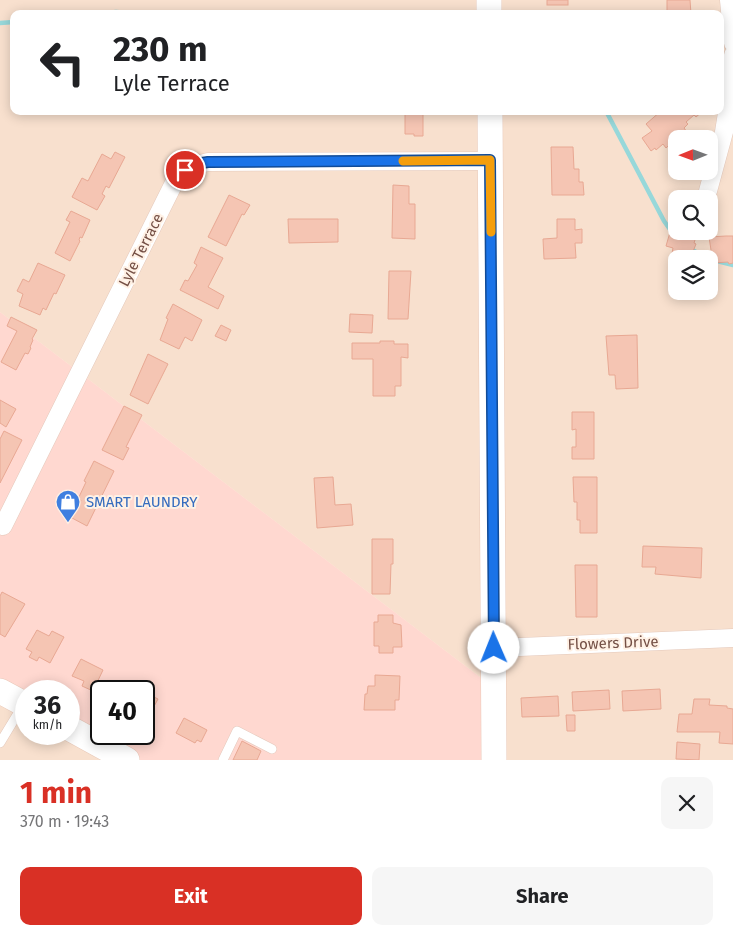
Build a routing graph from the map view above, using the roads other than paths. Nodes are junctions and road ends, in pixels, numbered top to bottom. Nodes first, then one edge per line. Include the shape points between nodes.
1 (729, 0) edge
2 (733, 43) edge
3 (733, 54) edge
4 (490, 115) edge
5 (490, 160) junction
6 (708, 190) edge
7 (3, 526) dead end
8 (733, 638) edge
9 (494, 648) junction
10 (0, 691) edge
11 (15, 699) edge
12 (15, 720) edge
13 (80, 734) edge
14 (0, 743) edge
15 (272, 749) dead end
16 (127, 760) edge
17 (223, 760) edge
18 (494, 760) edge

1 - 2 street
3 - 6 street via 724,132
4 - 5 street
5 - 7 street, Lyle Terrace via 208,162 185,170 174,183
5 - 9 street
8 - 9 street, Flowers Drive
9 - 18 street
10 - 11 street
12 - 14 lane
13 - 16 street
15 - 17 lane via 237,731

